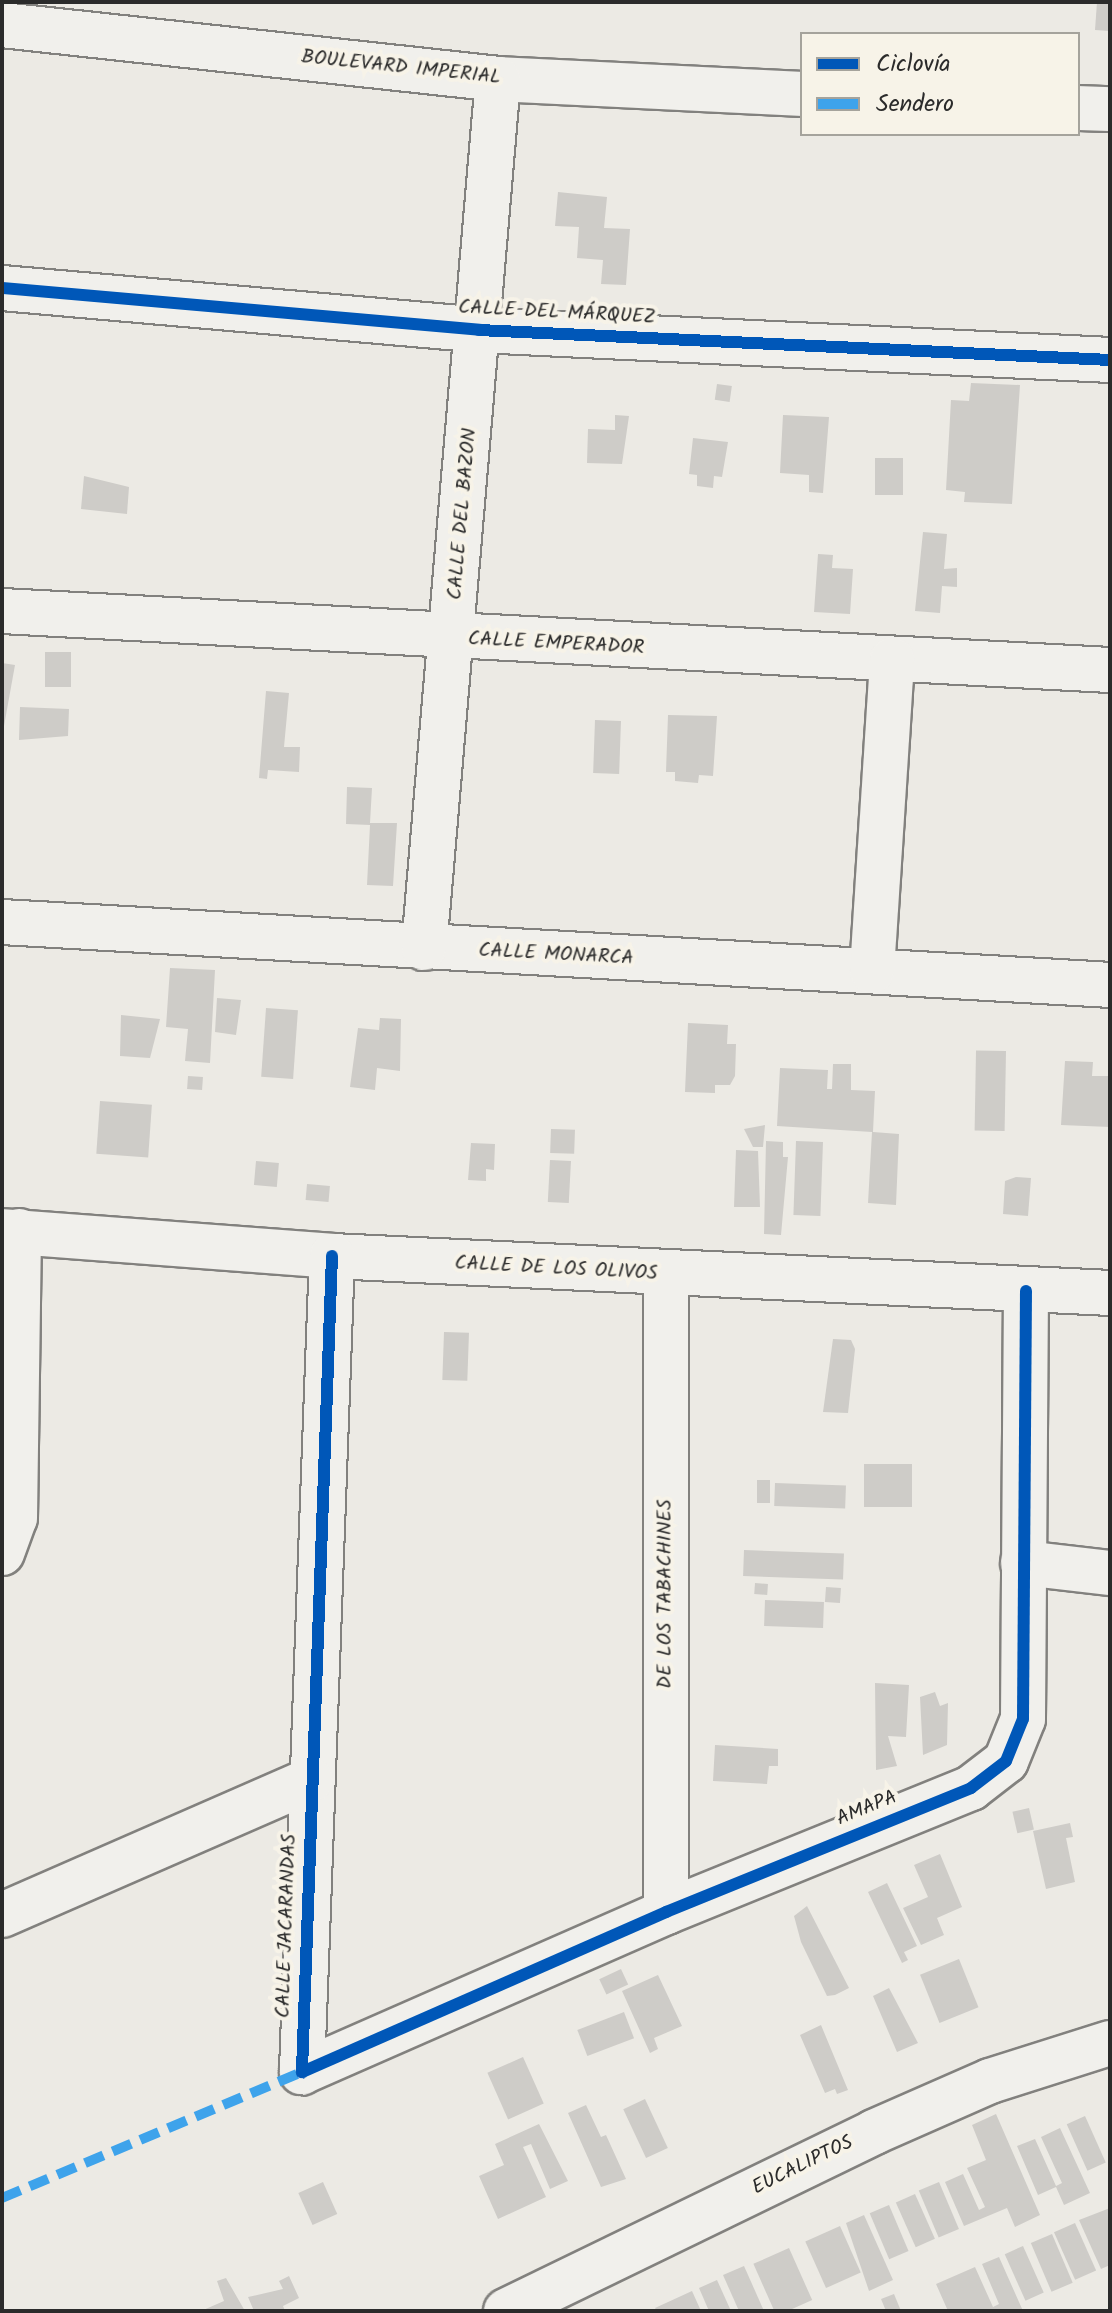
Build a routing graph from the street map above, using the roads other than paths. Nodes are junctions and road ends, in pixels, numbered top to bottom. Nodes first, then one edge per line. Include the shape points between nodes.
1 (2, 25) edge
2 (498, 79) junction
3 (800, 94) edge
4 (1080, 108) edge
5 (1110, 109) edge
6 (2, 288) edge
7 (479, 330) junction
8 (1110, 360) edge
9 (2, 611) edge
10 (452, 638) junction
11 (892, 660) junction
12 (1110, 670) edge
13 (2, 922) edge
14 (424, 948) junction
15 (872, 971) junction
16 (1110, 985) edge
17 (11, 1231) edge
18 (332, 1256) junction
19 (666, 1275) junction
20 (1026, 1291) junction
21 (1110, 1293) edge
22 (2, 1553) edge
23 (1023, 1563) junction
24 (1110, 1573) edge
25 (311, 1780) junction
26 (666, 1912) junction
27 (2, 1915) edge
28 (1110, 2043) edge
29 (302, 2072) joint
30 (506, 2311) edge

1 - 2 street, BOULEVARD IMPERIAL
2 - 3 street, BOULEVARD IMPERIAL
2 - 7 street, CALLE DEL BAZON
4 - 5 street
6 - 7 street, CALLE DEL MÁRQUEZ
7 - 8 street, CALLE DEL MÁRQUEZ
7 - 10 street, CALLE DEL BAZON
9 - 10 street, CALLE EMPERADOR
10 - 11 street, CALLE EMPERADOR
10 - 14 street, CALLE DEL BAZON
11 - 12 street, CALLE EMPERADOR
11 - 15 street
13 - 14 street, CALLE MONARCA
14 - 15 street, CALLE MONARCA
15 - 16 street, CALLE MONARCA
17 - 18 street, CALLE DE LOS OLIVOS
17 - 22 street via 15,1518
18 - 19 street, CALLE DE LOS OLIVOS
18 - 25 street, CALLE JACARANDAS
19 - 20 street, CALLE DE LOS OLIVOS
19 - 26 street, DE LOS TABACHINES
20 - 21 street, CALLE DE LOS OLIVOS
20 - 23 street, AMAPA
23 - 24 street
23 - 26 street, AMAPA via 1023,1719 1006,1761 971,1788
25 - 27 street
25 - 29 street, CALLE JACARANDAS
26 - 29 street, AMAPA
28 - 30 street, EUCALIPTOS via 990,2081 874,2132

